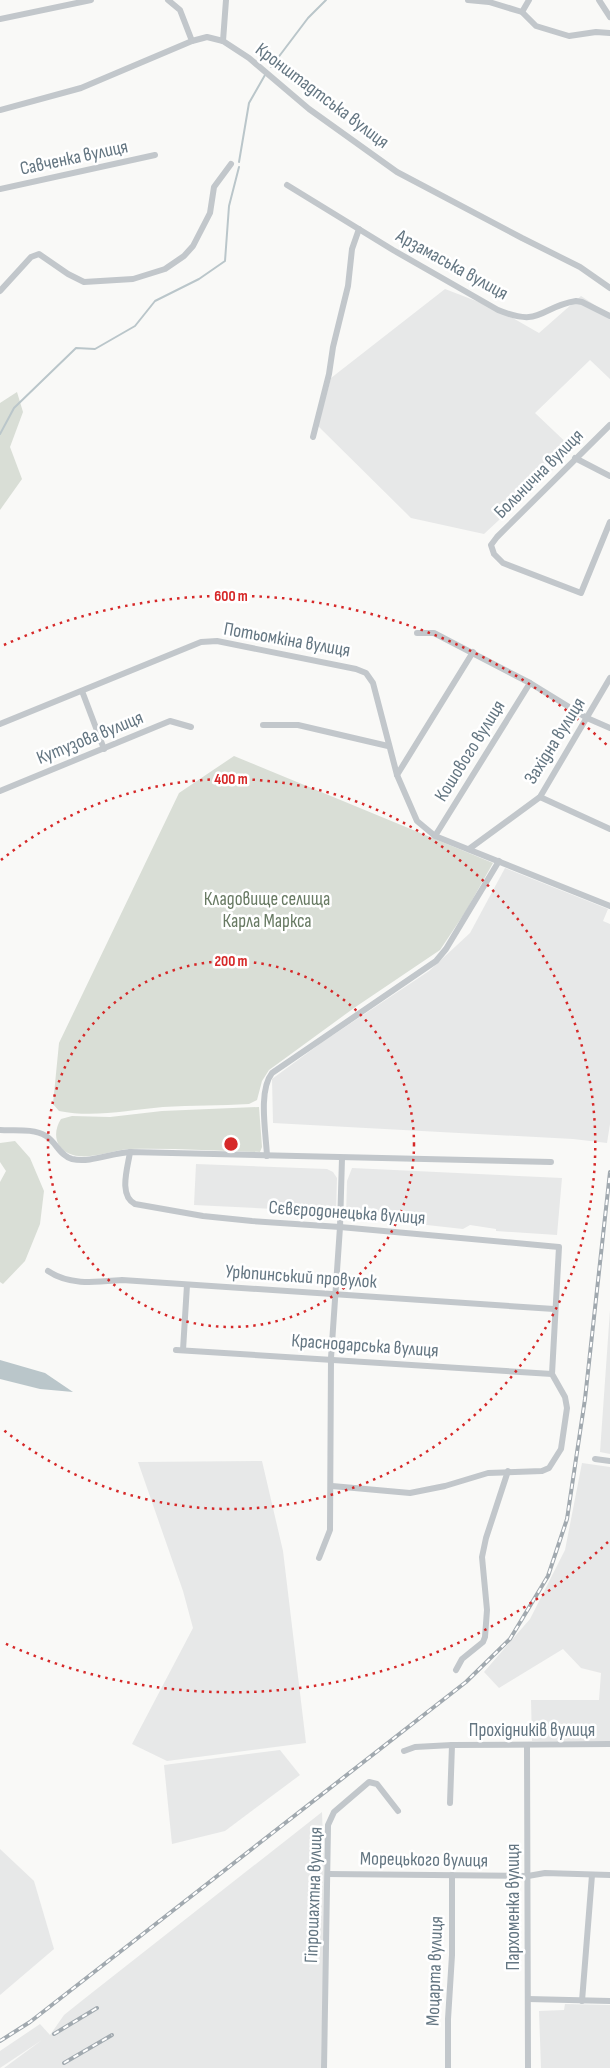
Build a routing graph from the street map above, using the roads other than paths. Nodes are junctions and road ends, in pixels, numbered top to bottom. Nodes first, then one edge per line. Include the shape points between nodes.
1 (91, 0) edge
2 (168, 0) edge
3 (226, 0) edge
4 (468, 0) edge
5 (529, 0) edge
6 (599, 0) edge
7 (522, 12) junction
8 (610, 17) edge
9 (0, 19) edge
10 (610, 33) edge
11 (192, 41) junction
12 (223, 41) junction
13 (0, 110) edge
14 (155, 155) dead end
15 (231, 164) dead end
16 (287, 185) dead end
17 (0, 189) edge
18 (358, 229) junction
19 (610, 288) edge
20 (0, 291) edge
21 (610, 316) edge
22 (610, 425) edge
23 (313, 437) dead end
24 (575, 458) junction
25 (610, 476) edge
26 (610, 522) edge
27 (417, 633) dead end
28 (473, 652) junction
29 (610, 678) edge
30 (530, 683) junction
31 (82, 691) junction
32 (587, 718) junction
33 (0, 724) edge
34 (263, 725) dead end
35 (191, 727) dead end
36 (610, 728) edge
37 (388, 746) junction
38 (104, 748) junction
39 (397, 775) junction
40 (0, 791) edge
41 (540, 797) junction
42 (610, 829) edge
43 (435, 836) junction
44 (469, 849) junction
45 (499, 861) junction
46 (610, 906) edge
47 (0, 1130) edge
48 (130, 1152) junction
49 (267, 1156) junction
50 (342, 1158) junction
51 (551, 1162) dead end
52 (340, 1227) junction
53 (48, 1270) dead end
54 (187, 1285) junction
55 (336, 1294) junction
56 (554, 1309) junction
57 (331, 1358) junction
58 (552, 1374) junction
59 (595, 1459) dead end
60 (610, 1461) edge
61 (508, 1471) junction
62 (332, 1486) junction
63 (320, 1558) dead end
64 (456, 1670) dead end
65 (610, 1744) edge
66 (452, 1745) junction
67 (528, 1745) junction
68 (404, 1751) dead end
69 (450, 1803) dead end
70 (398, 1811) dead end
71 (328, 1874) junction
72 (452, 1875) junction
73 (592, 1875) junction
74 (610, 1875) edge
75 (528, 1876) junction
76 (528, 1999) junction
77 (582, 2001) junction
78 (610, 2001) edge
79 (324, 2068) edge
80 (448, 2068) edge
81 (528, 2068) edge

1 - 9 street
2 - 11 street via 180,10
3 - 12 street
4 - 7 street via 489,2
5 - 7 street
6 - 8 street
7 - 10 street via 536,26 569,36
11 - 12 street, Кронштадтська вулиця via 208,37
11 - 13 street, Кронштадтська вулиця via 80,88
12 - 19 street, Кронштадтська вулиця via 249,58 309,109 397,172 580,267
14 - 17 street, Савченка вулиця
15 - 20 street via 214,188 210,213 193,246 165,269 133,279 84,282 39,254 31,256
16 - 18 street, Арзамаська вулиця
18 - 21 street, Арзамаська вулиця via 498,310 515,316 533,318 576,301
18 - 23 street
22 - 24 street, Больнична вулиця
24 - 25 street
24 - 26 street, Больнична вулиця via 497,537 491,545 494,554 503,563 581,593
27 - 28 street via 434,633
28 - 30 street
28 - 39 street
29 - 32 street, Західна вулиця
30 - 32 street
30 - 43 street, Кошового вулиця
31 - 33 street, Потьомкіна вулиця
31 - 37 street, Потьомкіна вулиця via 202,642 218,642 366,673 373,683
31 - 38 street
32 - 36 street
32 - 41 street, Західна вулиця
34 - 37 street via 298,725
35 - 38 street, Кутузова вулиця via 170,721
37 - 39 street, Потьомкіна вулиця
38 - 40 street, Кутузова вулиця
39 - 43 street, Потьомкіна вулиця via 417,821
41 - 42 street
41 - 44 street, Західна вулиця
43 - 44 street, Потьомкіна вулиця
44 - 45 street, Потьомкіна вулиця
45 - 46 street, Потьомкіна вулиця
45 - 49 street via 436,961 272,1073 265,1086
47 - 48 street via 38,1132 47,1136 66,1157 90,1160
48 - 49 street
48 - 52 street, Сєвєродонецька вулиця via 125,1190 135,1204 203,1216
49 - 50 street
50 - 51 street
50 - 52 street
52 - 55 street
52 - 56 street, Сєвєродонецька вулиця via 558,1246
53 - 54 street, Урюпинський провулок via 78,1282 122,1280
54 - 55 street, Урюпинський провулок
54 - 57 street, Краснодарська вулиця via 180,1350
55 - 56 street, Урюпинський провулок
55 - 57 street
56 - 58 street
57 - 58 street, Краснодарська вулиця
57 - 62 street
58 - 61 street via 563,1392 567,1408 561,1449 549,1468 542,1471
59 - 60 street
61 - 62 street via 410,1493
61 - 64 street via 482,1557 487,1610 485,1637 462,1659
62 - 63 street via 330,1530
65 - 67 street, Прохідників вулиця
66 - 67 street, Прохідників вулиця
66 - 68 street via 415,1747
66 - 69 street, Прохідників вулиця
67 - 75 street, Пархоменка вулиця
70 - 71 street, Гіпрошахтна вулиця via 376,1784 370,1782 334,1812 328,1825
71 - 72 street, Морецького вулиця
71 - 79 street, Гіпрошахтна вулиця
72 - 75 street, Морецького вулиця
72 - 80 street, Моцарта вулиця
73 - 74 street, Морецького вулиця
73 - 75 street, Морецького вулиця via 545,1873
73 - 77 street
75 - 76 street, Пархоменка вулиця
76 - 77 street
76 - 81 street, Пархоменка вулиця
77 - 78 street

